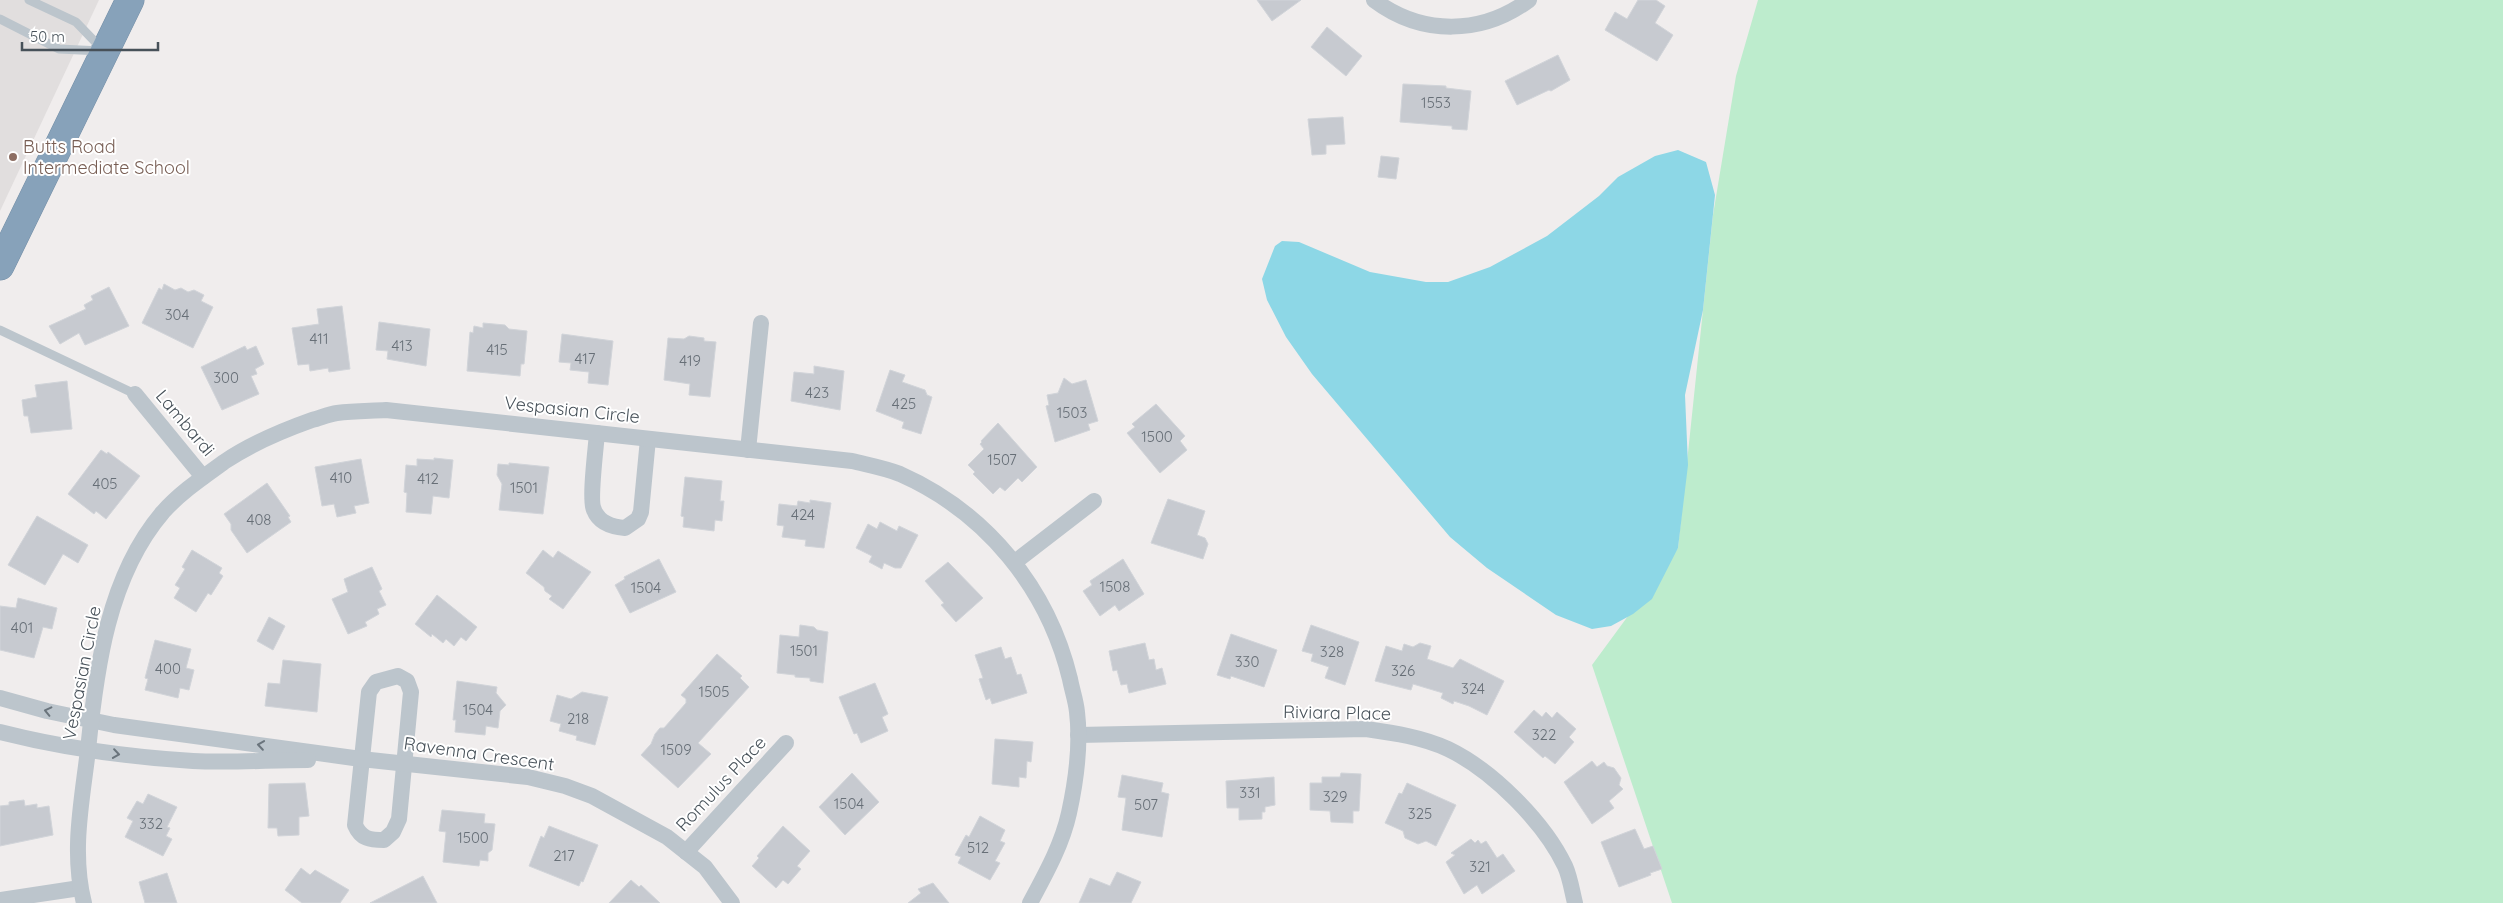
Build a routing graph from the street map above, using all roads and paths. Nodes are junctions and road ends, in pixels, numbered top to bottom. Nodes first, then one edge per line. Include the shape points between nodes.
1 (29, 0) edge
2 (130, 0) edge
3 (1374, 0) edge
4 (1530, 0) edge
5 (0, 19) edge
6 (104, 51) junction
7 (0, 266) edge
8 (761, 323) dead end
9 (0, 330) edge
10 (135, 394) joint
11 (597, 433) junction
12 (648, 439) junction
13 (748, 450) junction
14 (203, 477) junction
15 (1094, 501) dead end
16 (1015, 562) junction
17 (0, 698) edge
18 (91, 720) junction
19 (0, 732) edge
20 (1078, 735) junction
21 (786, 743) dead end
22 (88, 750) junction
23 (361, 759) junction
24 (404, 764) junction
25 (686, 852) junction
26 (82, 896) edge
27 (0, 900) edge
28 (732, 903) edge
29 (1030, 903) edge
30 (1575, 903) edge

1 - 6 lane via 76,22
2 - 6 highway
3 - 4 street via 1404,18 1447,28 1486,23
5 - 6 lane via 59,49
6 - 7 highway
8 - 13 street
9 - 10 lane
10 - 14 street, Lambardi
11 - 12 street, Vespasian Circle
11 - 12 street via 592,508 599,519 612,527 625,528 638,519 641,512
11 - 14 street, Vespasian Circle via 386,410 336,413 281,431 246,447
12 - 13 street, Vespasian Circle
13 - 16 street, Vespasian Circle via 852,461 898,474 933,492 976,523
14 - 18 street, Vespasian Circle via 163,512 128,569 105,639
15 - 16 street
16 - 20 street, Vespasian Circle via 1042,602 1065,659 1077,711
18 -> 17 street, Ravenna Crescent
18 - 22 street, Vespasian Circle
23 -> 18 street, Ravenna Crescent
19 - 22 street, Ravenna Crescent
20 - 29 street, Vespasian Circle via 1078,762 1069,815 1050,867
20 - 30 street, Riviara Place via 1366,729 1405,735 1448,749 1513,797 1542,831 1565,867
21 - 25 street, Romulus Place
22 -> 23 street, Ravenna Crescent via 194,761
22 - 26 street, Vespasian Circle via 77,840
23 - 24 street, Ravenna Crescent
23 - 24 street via 355,825 359,833 370,840 384,840 393,832 399,819
23 - 24 street via 369,692 376,682 398,676 407,681 411,692
24 - 25 street, Ravenna Crescent via 528,777 565,786 622,811
25 - 28 street, Ravenna Crescent via 704,867
26 - 27 street

